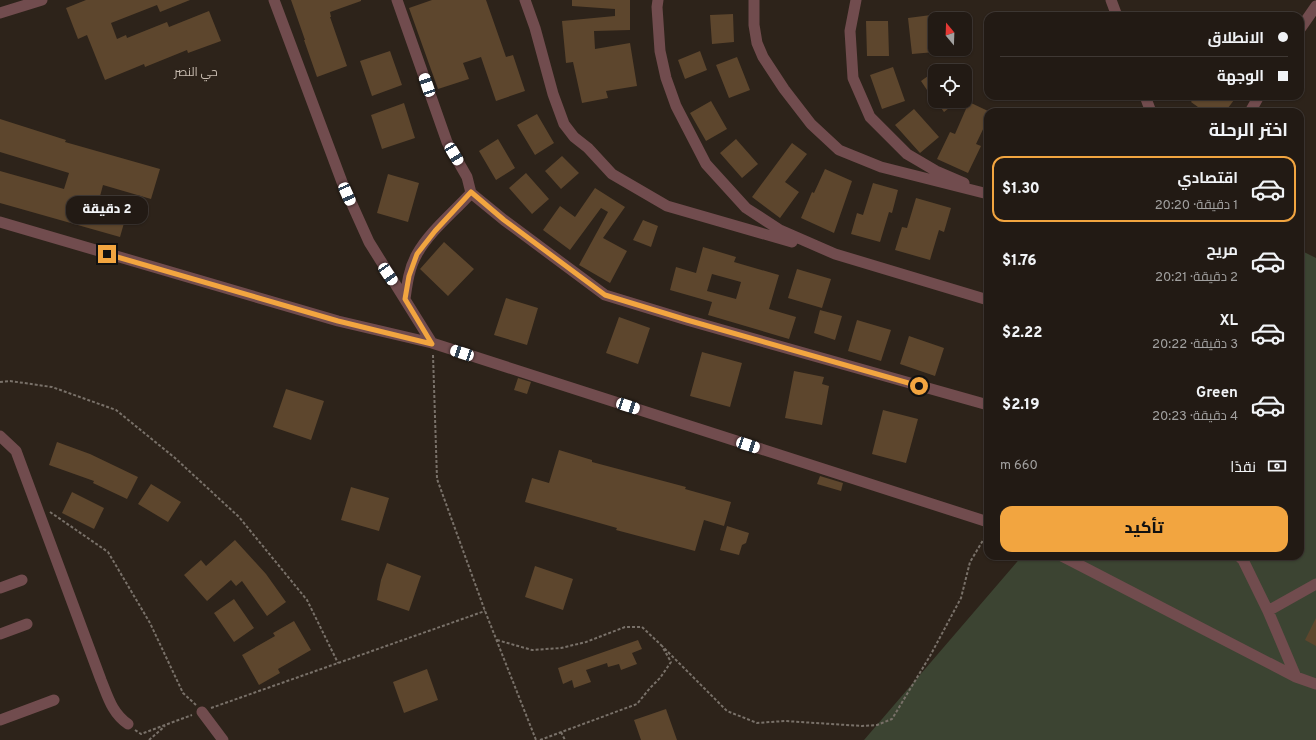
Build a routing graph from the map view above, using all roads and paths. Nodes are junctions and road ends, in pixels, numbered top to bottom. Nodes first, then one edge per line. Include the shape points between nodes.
1 (42, 0) edge
2 (274, 0) edge
3 (397, 0) edge
4 (526, 0) edge
5 (658, 0) edge
6 (754, 0) edge
7 (856, 0) edge
8 (1111, 0) edge
9 (1316, 6) edge
10 (1116, 12) edge
11 (0, 13) edge
12 (1304, 23) edge
13 (471, 192) junction
14 (984, 192) edge
15 (984, 193) edge
16 (0, 222) edge
17 (835, 254) junction
18 (405, 299) junction
19 (984, 299) edge
20 (432, 344) junction
21 (0, 382) edge
22 (984, 404) edge
23 (0, 436) edge
24 (35, 502) junction
25 (984, 521) edge
26 (984, 540) edge
27 (1070, 560) edge
28 (1243, 560) edge
29 (22, 580) dead end
30 (1316, 584) edge
31 (0, 588) edge
32 (485, 611) junction
33 (1268, 611) junction
34 (27, 624) dead end
35 (0, 634) edge
36 (497, 640) junction
37 (661, 645) junction
38 (338, 664) junction
39 (1296, 677) junction
40 (1316, 684) edge
41 (54, 700) dead end
42 (202, 712) junction
43 (0, 720) edge
44 (128, 724) joint
45 (166, 725) junction
46 (561, 732) junction
47 (149, 740) edge
48 (223, 740) edge
49 (536, 740) edge
50 (540, 740) edge
51 (565, 740) edge

1 - 11 street
2 - 18 street via 342,182 369,242
3 - 13 street via 447,142 467,177
4 - 17 street via 564,124 612,174 667,206
5 - 17 street via 660,51 666,78 676,106 706,164 746,208 780,230
6 - 15 street via 754,25 763,57 784,90 811,124 839,150 882,167
7 - 14 street via 850,32 853,78 870,117 907,154 936,171
8 - 10 street
9 - 12 street
13 - 18 street via 417,254 409,276
13 - 22 street via 504,220 605,295
16 - 20 street via 338,321
17 - 19 street
18 - 20 street
20 - 25 street
20 - 32 path via 437,479
21 - 38 path via 10,381 52,388 116,410 175,458 239,517 307,600
23 - 24 street via 16,451
24 - 42 path via 108,552 150,623 183,693
24 - 44 street via 101,680 116,713
26 - 37 path via 970,562 961,598 930,656 892,719 877,725 785,721 757,723 727,711
27 - 39 street
28 - 33 street
29 - 31 street
30 - 33 street
32 - 36 path
32 - 38 path
33 - 39 street
34 - 35 street
36 - 37 path via 532,650 561,648 586,642 625,627 642,627
36 - 49 path
37 - 46 path via 671,662 637,704
38 - 42 path
39 - 40 street
41 - 43 street
42 - 45 path
42 - 48 street
44 - 45 path via 141,734
45 - 47 path
46 - 50 path
46 - 51 path

